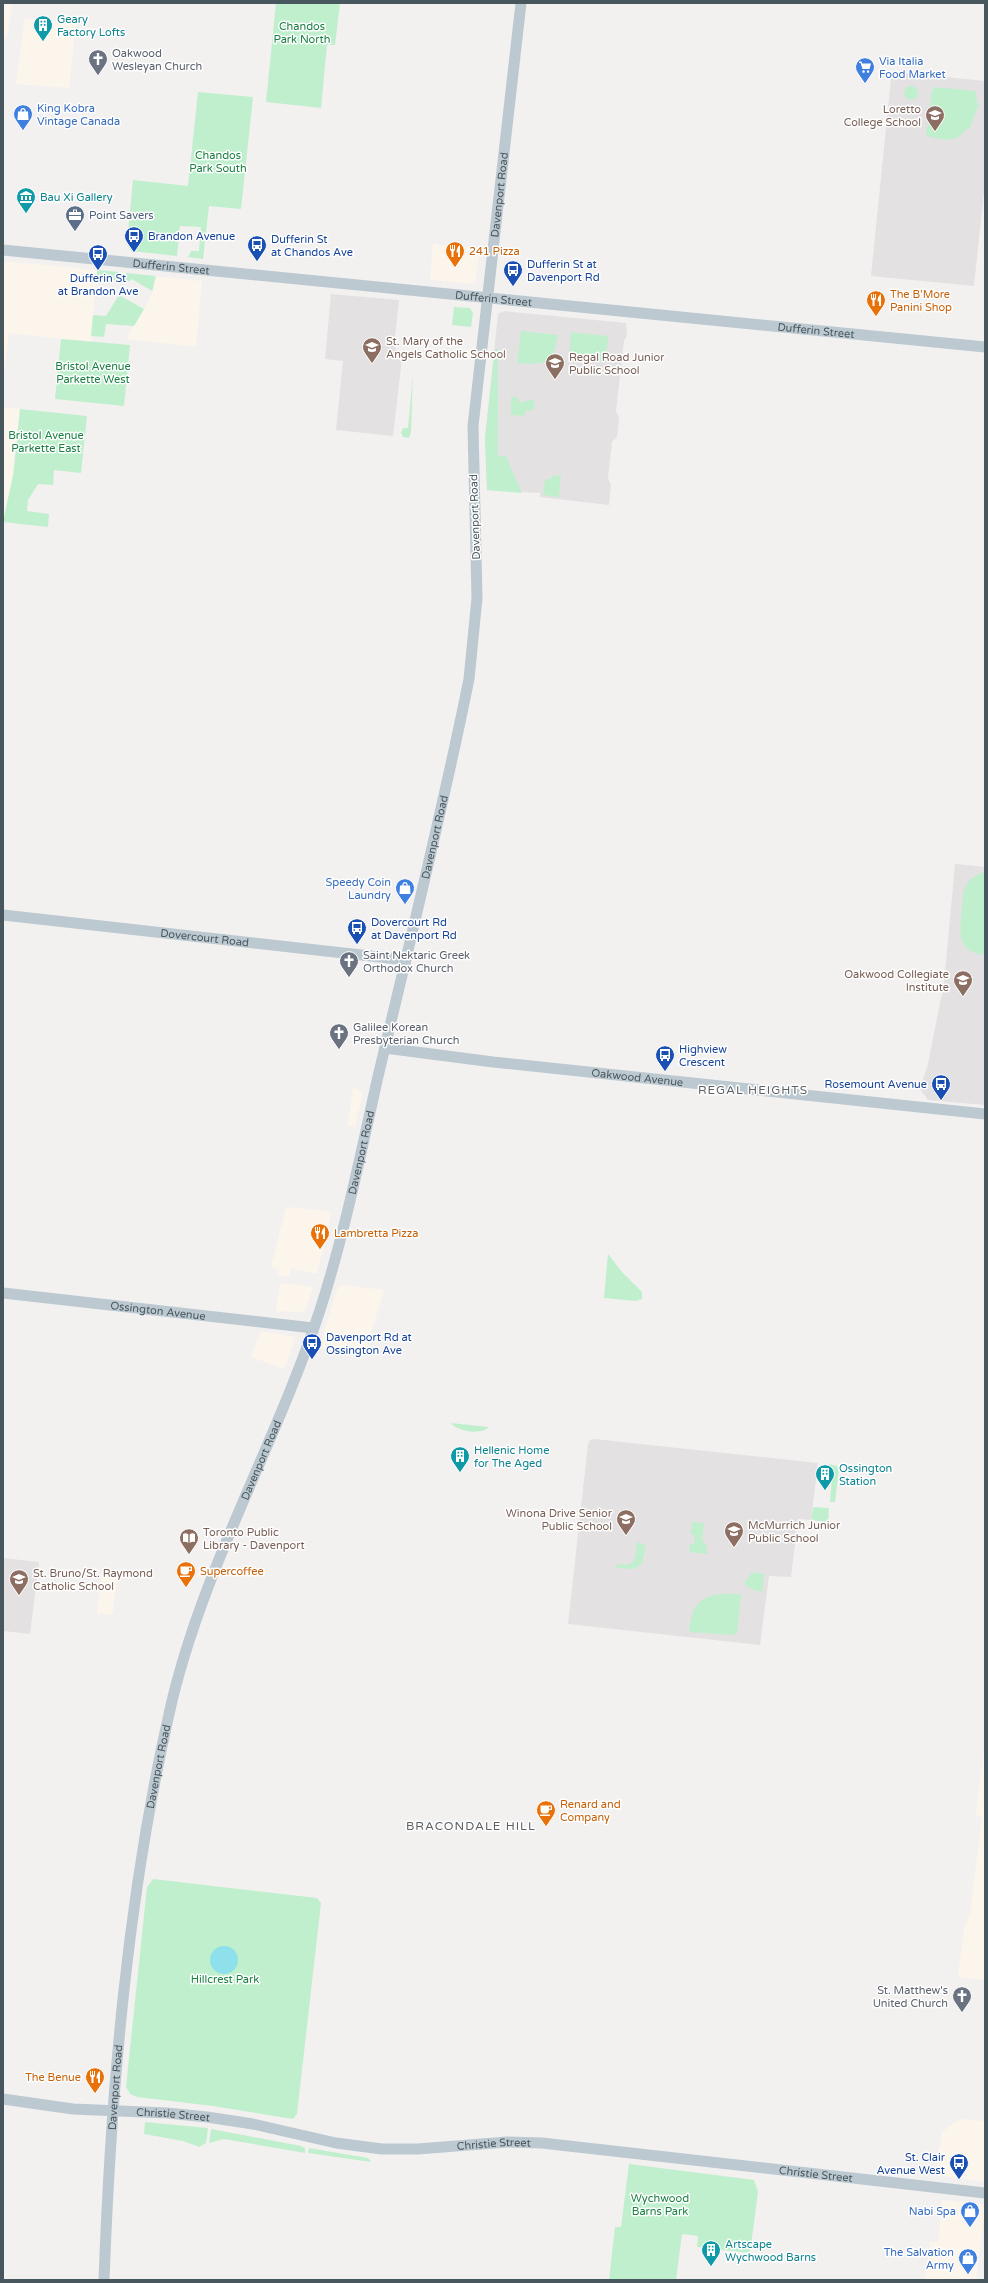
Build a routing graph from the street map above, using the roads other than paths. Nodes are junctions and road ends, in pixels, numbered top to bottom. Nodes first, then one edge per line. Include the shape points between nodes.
1 (521, 3) edge
2 (3, 250) edge
3 (488, 297) junction
4 (985, 347) edge
5 (3, 915) edge
6 (406, 960) junction
7 (385, 1048) junction
8 (985, 1114) edge
9 (3, 1293) edge
10 (313, 1328) junction
11 (3, 2099) edge
12 (112, 2110) junction
13 (985, 2193) edge
14 (104, 2280) edge

1 - 3 street, Davenport Road
2 - 3 street, Dufferin Street
3 - 4 street, Dufferin Street
3 - 6 street, Davenport Road via 473,426 477,587 470,667 451,765
5 - 6 street, Dovercourt Road
6 - 7 street, Davenport Road
7 - 8 street, Oakwood Avenue via 493,1062
7 - 10 street, Davenport Road via 332,1267
9 - 10 street, Ossington Avenue
10 - 12 street, Davenport Road via 227,1541 188,1646 175,1691 135,1890
11 - 12 street, Christie Street via 73,2109
12 - 13 street, Christie Street via 207,2117 336,2143 382,2149 418,2149 507,2142 542,2143
12 - 14 street, Davenport Road

